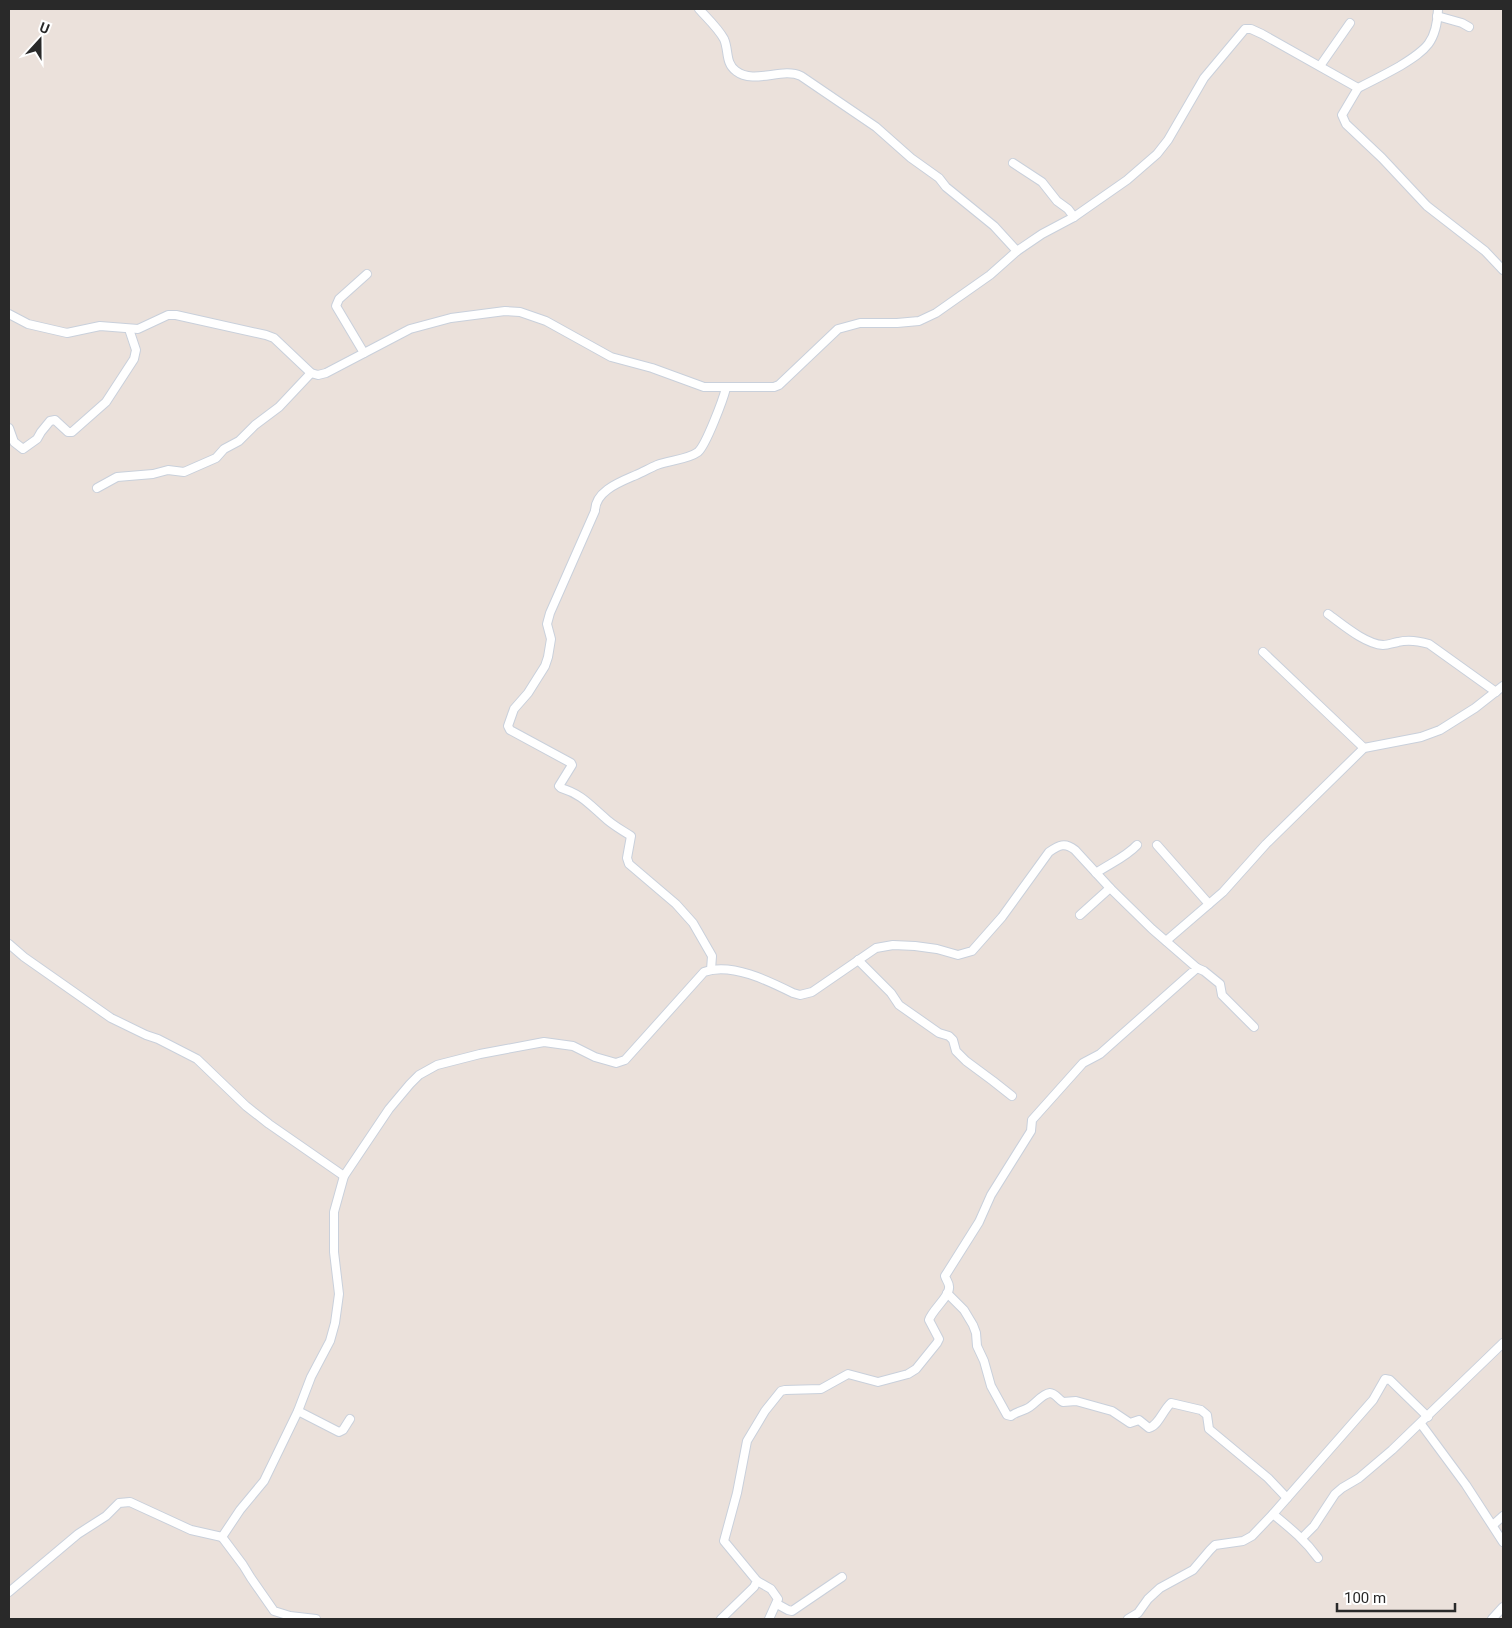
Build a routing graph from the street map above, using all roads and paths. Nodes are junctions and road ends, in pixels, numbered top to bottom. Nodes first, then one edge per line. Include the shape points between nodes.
1 (699, 9) edge
2 (1438, 12) edge
3 (1350, 23) dead end
4 (1469, 27) dead end
5 (1320, 66) junction
6 (1358, 88) junction
7 (1014, 163) dead end
8 (1074, 217) junction
9 (1017, 251) junction
10 (1503, 270) edge
11 (367, 274) dead end
12 (9, 314) edge
13 (129, 329) junction
14 (364, 353) junction
15 (311, 373) junction
16 (726, 388) junction
17 (9, 428) edge
18 (97, 488) dead end
19 (1328, 614) dead end
20 (1263, 652) dead end
21 (1503, 686) edge
22 (1496, 692) junction
23 (1364, 748) junction
24 (1137, 845) dead end
25 (1157, 846) dead end
26 (1096, 873) junction
27 (1110, 888) junction
28 (1209, 904) junction
29 (1080, 915) dead end
30 (1166, 940) junction
31 (9, 944) edge
32 (858, 960) junction
33 (1197, 968) junction
34 (711, 970) junction
35 (1254, 1027) dead end
36 (1012, 1096) dead end
37 (344, 1176) junction
38 (947, 1293) junction
39 (1503, 1343) edge
40 (298, 1411) junction
41 (1428, 1417) junction
42 (350, 1419) dead end
43 (1421, 1424) junction
44 (1287, 1498) junction
45 (1273, 1514) junction
46 (1503, 1516) edge
47 (1493, 1525) junction
48 (222, 1538) junction
49 (1302, 1538) junction
50 (1503, 1542) edge
51 (1318, 1558) dead end
52 (842, 1577) dead end
53 (757, 1580) junction
54 (9, 1592) edge
55 (777, 1604) junction
56 (1503, 1607) edge
57 (316, 1619) edge
58 (722, 1619) edge
59 (769, 1619) edge
60 (1128, 1619) edge
61 (1492, 1619) edge

1 - 9 street via 725,41 730,66 736,72 752,76 792,73 801,76 876,127 939,178 994,226
2 - 4 street
2 - 6 street via 1436,28 1424,50
3 - 5 street
5 - 6 street
5 - 8 street via 1262,34 1245,29 1204,78 1157,154 1127,180
6 - 10 street via 1342,115 1346,124 1427,206 1485,251
7 - 8 street via 1042,182
8 - 9 street
9 - 16 street via 990,275 936,313 919,321 860,323 838,328 774,387
11 - 14 street via 339,299 336,306
12 - 13 street via 28,324 67,333 100,326
13 - 15 street via 144,327 172,314 229,325 274,338
13 - 17 street via 136,350 134,359 106,402 78,427 70,433 57,421 50,421 37,439 23,449 14,442
14 - 15 street via 326,373
14 - 16 street via 410,329 443,320 504,311 520,312 546,321 611,357 704,387
15 - 18 street via 279,407 216,458 184,472 168,470 117,477
16 - 34 street via 697,452 622,480 599,498 550,613 547,624 551,647 545,666 514,709 508,726 571,763 561,788 594,806 631,836 629,864 693,923 712,956
19 - 22 street via 1376,644 1409,640 1429,644
20 - 23 street
21 - 22 street
22 - 23 street via 1440,730
23 - 28 street
24 - 26 street
25 - 28 street
26 - 27 street
26 - 32 street via 1076,850 1059,845 1038,865 972,951 958,955 927,947 893,945 876,948
27 - 29 street
27 - 30 street
28 - 30 street
30 - 33 street
31 - 37 street via 24,958 111,1018 197,1059 246,1106
32 - 34 street via 812,992 800,994 751,975
32 - 36 street via 899,1005 939,1033 949,1036 956,1051 966,1061
33 - 35 street via 1220,984 1222,995
33 - 38 street via 1100,1054 1083,1063 1039,1111 1031,1122 1031,1131 947,1273 950,1287
34 - 37 street via 704,972 625,1060 616,1064 573,1046 544,1042 436,1065 419,1075 389,1109
37 - 40 street via 334,1212 339,1294 335,1323
38 - 44 street via 973,1325 991,1386 1007,1415 1026,1409 1051,1393 1063,1402 1076,1401 1112,1411 1130,1423 1139,1420 1149,1428 1171,1403 1201,1410 1207,1414 1209,1430 1268,1478
38 - 53 street via 930,1318 939,1339 913,1371 878,1382 848,1374 821,1389 781,1391 764,1411 747,1441 724,1542
39 - 41 street
40 - 42 street via 339,1432
40 - 48 street via 264,1481
41 - 43 street
41 - 44 street via 1386,1379 1373,1400
43 - 47 street
43 - 49 street via 1364,1475 1335,1494
44 - 45 street
45 - 49 street
45 - 60 street via 1244,1541 1215,1545 1193,1570 1160,1588 1138,1613
46 - 47 street
47 - 50 street
48 - 54 street via 191,1530 130,1502 119,1503
48 - 57 street via 274,1611
49 - 51 street
52 - 55 street via 792,1611
53 - 55 street via 775,1594
53 - 58 street
55 - 59 street
56 - 61 street

